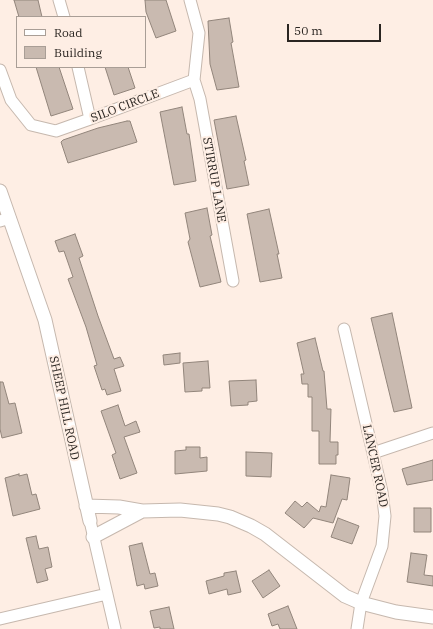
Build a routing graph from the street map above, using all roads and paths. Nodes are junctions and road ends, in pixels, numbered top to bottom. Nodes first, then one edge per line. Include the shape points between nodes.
1 (59, 0) edge
2 (190, 0) edge
3 (64, 16) edge
4 (78, 68) edge
5 (0, 75) edge
6 (194, 80) junction
7 (90, 119) junction
8 (0, 191) edge
9 (5, 220) edge
10 (233, 281) dead end
11 (344, 329) dead end
12 (433, 433) edge
13 (372, 453) junction
14 (86, 506) junction
15 (142, 511) junction
16 (90, 521) joint
17 (93, 537) junction
18 (107, 594) junction
19 (361, 603) junction
20 (433, 617) edge
21 (0, 619) edge
22 (116, 629) edge
23 (357, 629) edge

1 - 3 street
2 - 6 street via 199,33
4 - 7 street
5 - 7 street, SILO CIRCLE via 11,100 31,125 56,131
6 - 7 street, SILO CIRCLE
6 - 10 street, STIRRUP LANE via 200,99
8 - 9 street, SHEEP HILL ROAD
9 - 14 street, SHEEP HILL ROAD via 44,320
11 - 13 street, LANCER ROAD
12 - 13 street
13 - 19 street, LANCER ROAD via 385,516 382,546
14 - 15 street
14 - 16 street, SHEEP HILL ROAD
15 - 17 street
15 - 19 street via 180,510 218,514 252,526 280,545 326,583
16 - 17 street, SHEEP HILL ROAD
17 - 18 street, SHEEP HILL ROAD
18 - 21 street
18 - 22 street, SHEEP HILL ROAD
19 - 20 street via 396,612
19 - 23 street, LANCER ROAD

